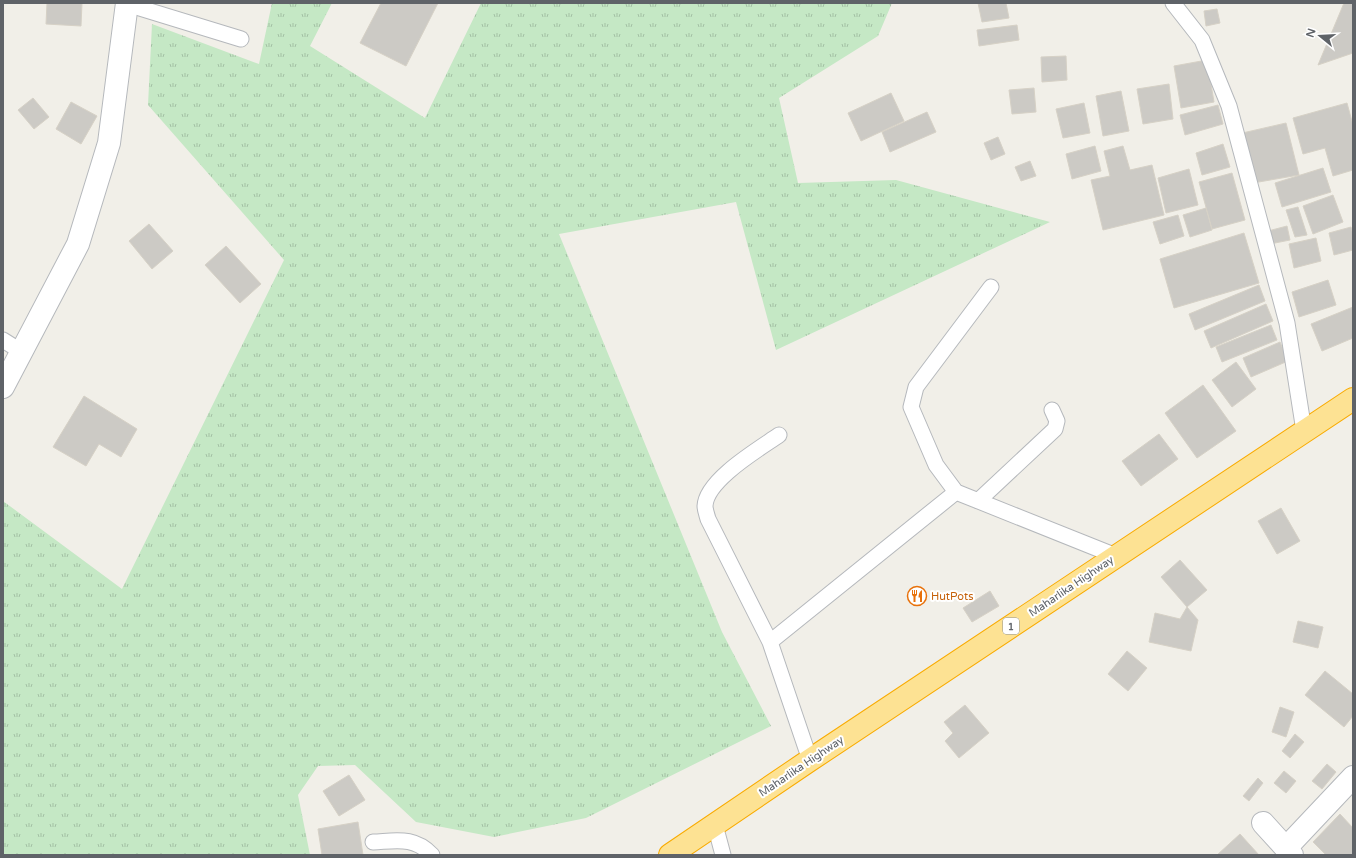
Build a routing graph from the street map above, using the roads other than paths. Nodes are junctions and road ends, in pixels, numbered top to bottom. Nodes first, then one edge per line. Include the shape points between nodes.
1 (1173, 3) edge
2 (127, 4) edge
3 (241, 39) dead end
4 (992, 287) dead end
5 (3, 340) edge
6 (22, 352) junction
7 (3, 387) edge
8 (1353, 399) edge
9 (1052, 410) dead end
10 (1304, 432) junction
11 (780, 435) dead end
12 (956, 492) junction
13 (978, 501) junction
14 (1116, 556) junction
15 (770, 642) junction
16 (810, 760) junction
17 (1353, 777) edge
18 (1264, 823) dead end
19 (715, 825) junction
20 (373, 842) dead end
21 (1289, 851) edge
22 (432, 855) edge
23 (670, 855) edge
24 (723, 855) edge

1 - 10 lane via 1202,40 1229,106 1287,323
2 - 3 lane
2 - 6 street via 109,143 78,244
4 - 12 lane via 916,387 911,407 936,465
5 - 6 lane
6 - 7 street
8 - 10 highway, Maharlika Highway / 1
9 - 13 lane via 1058,421 1055,428
10 - 14 highway, Maharlika Highway / 1
11 - 15 lane via 729,470 710,491 705,506 708,519
12 - 13 lane
12 - 15 lane
13 - 14 lane
14 - 16 highway, Maharlika Highway / 1
15 - 16 lane
16 - 19 highway, Maharlika Highway / 1
17 - 21 street
18 - 21 street
19 - 23 highway, Maharlika Highway / 1
19 - 24 lane
20 - 22 lane via 408,840 424,847

